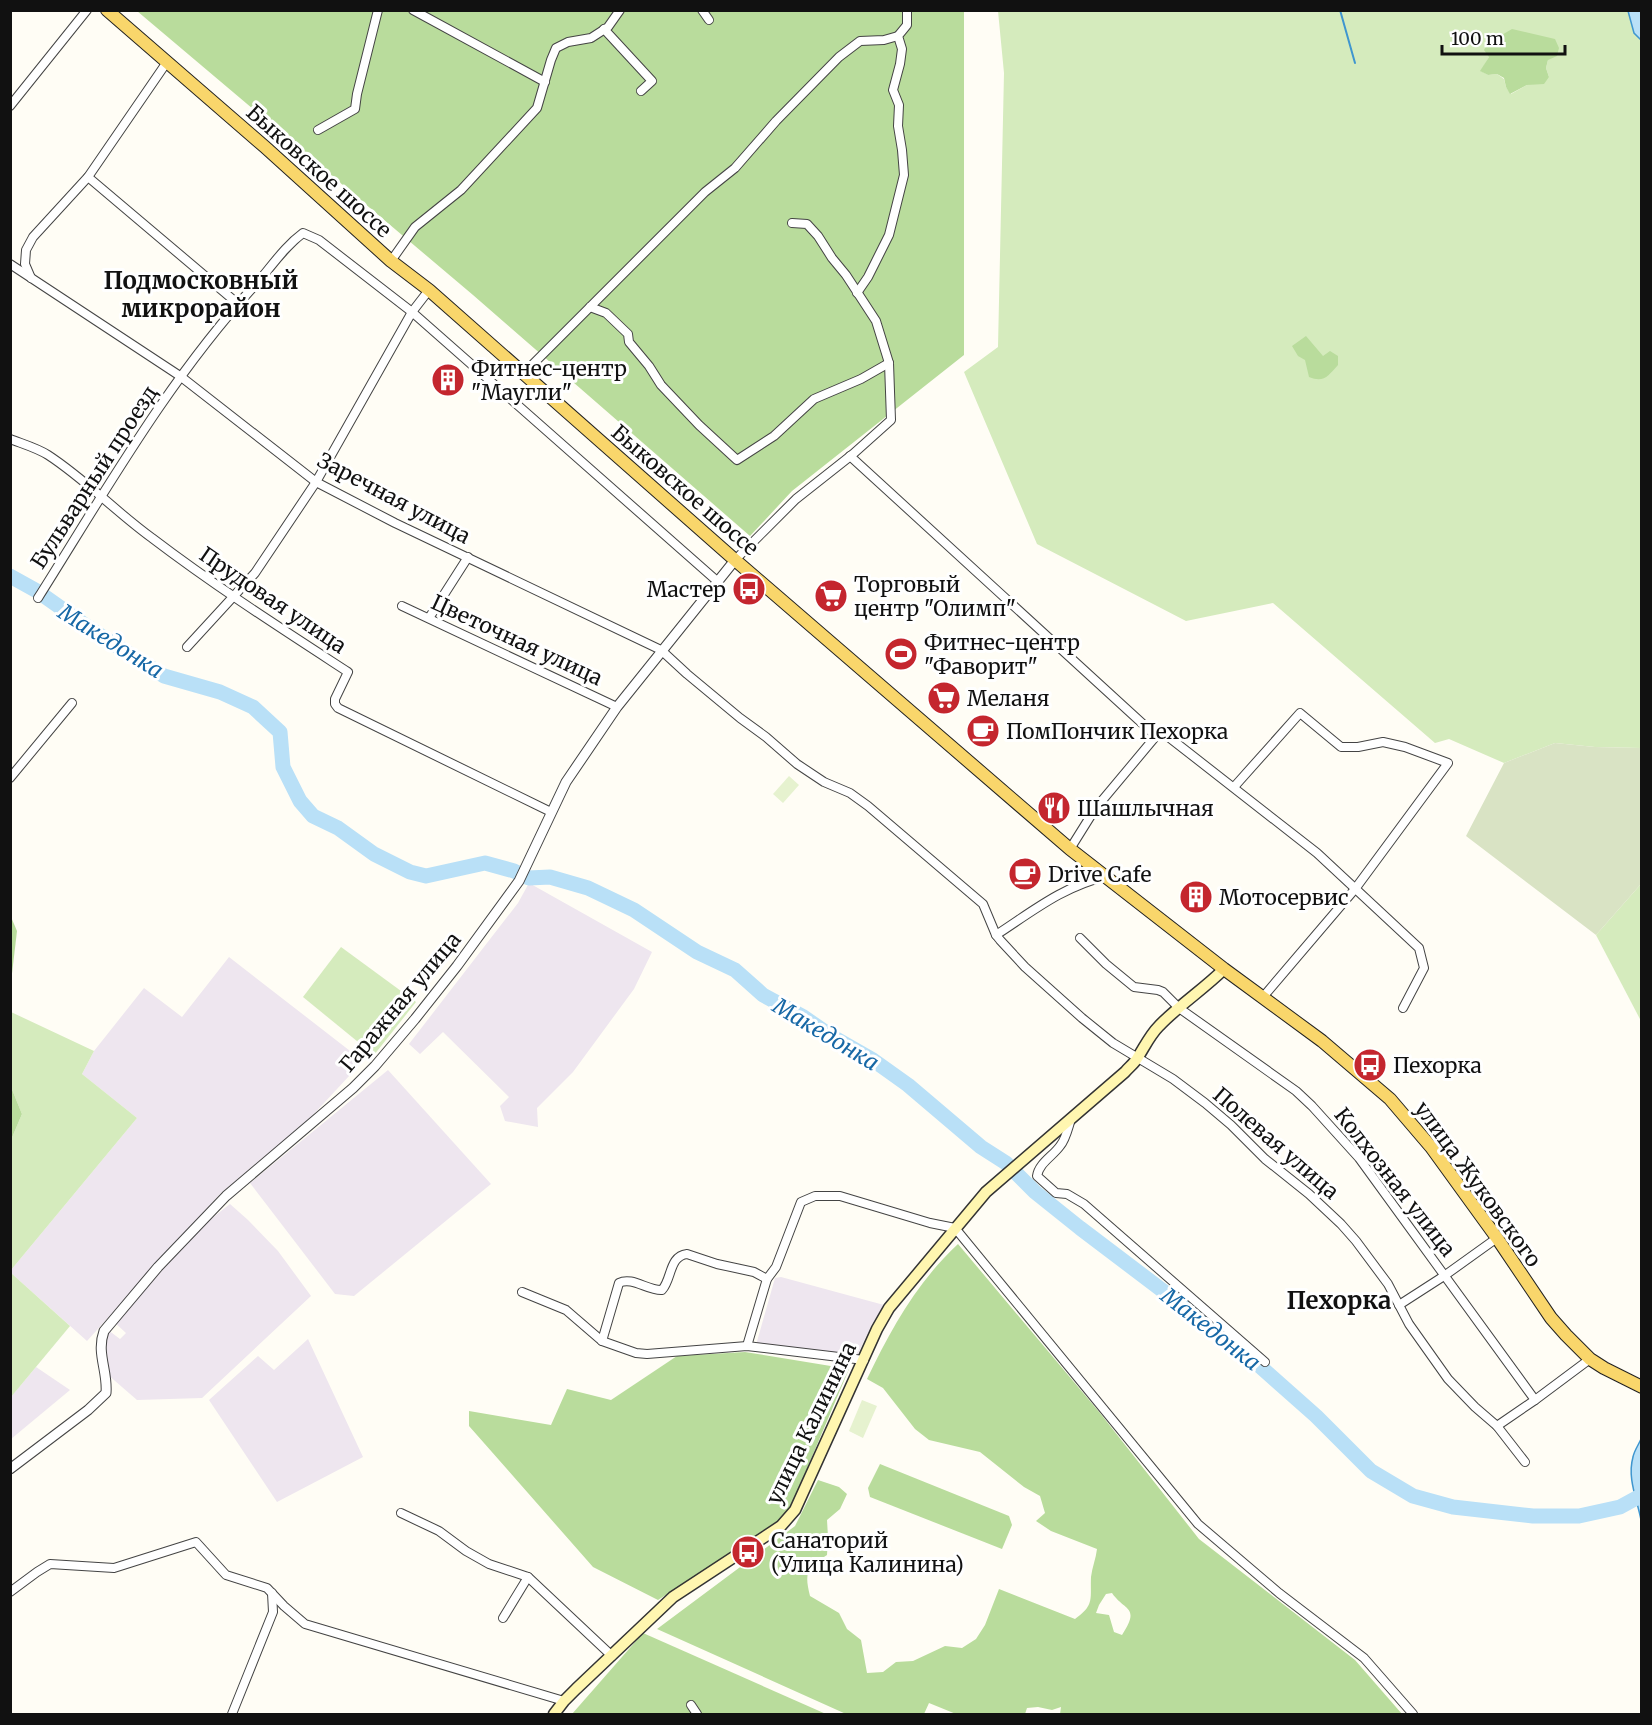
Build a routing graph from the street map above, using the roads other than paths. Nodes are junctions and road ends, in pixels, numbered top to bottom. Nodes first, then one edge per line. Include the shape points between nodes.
1 (87, 10) edge
2 (107, 10) edge
3 (378, 10) edge
4 (413, 10) edge
5 (620, 10) edge
6 (702, 10) edge
7 (907, 10) edge
8 (709, 20) dead end
9 (604, 29) junction
10 (898, 36) junction
11 (166, 62) junction
12 (545, 82) junction
13 (641, 91) dead end
14 (10, 106) edge
15 (318, 130) dead end
16 (87, 177) junction
17 (792, 223) dead end
18 (391, 261) junction
19 (10, 264) edge
20 (31, 279) junction
21 (429, 290) junction
22 (857, 293) junction
23 (237, 303) junction
24 (590, 307) junction
25 (412, 312) junction
26 (889, 363) junction
27 (523, 374) junction
28 (180, 376) junction
29 (10, 439) edge
30 (850, 456) junction
31 (316, 482) junction
32 (102, 496) junction
33 (468, 557) junction
34 (735, 560) junction
35 (717, 581) junction
36 (234, 597) junction
37 (38, 598) dead end
38 (402, 606) dead end
39 (429, 618) junction
40 (187, 647) dead end
41 (661, 650) junction
42 (72, 703) dead end
43 (617, 706) junction
44 (1156, 736) junction
45 (10, 778) edge
46 (1234, 787) junction
47 (551, 812) junction
48 (1071, 849) junction
49 (1105, 877) junction
50 (1355, 889) junction
51 (996, 935) junction
52 (1080, 938) dead end
53 (1224, 969) junction
54 (1263, 997) junction
55 (1179, 1008) junction
56 (1402, 1008) dead end
57 (1137, 1059) junction
58 (1071, 1119) junction
59 (955, 1228) junction
60 (1497, 1238) junction
61 (1444, 1276) junction
62 (767, 1279) junction
63 (522, 1292) dead end
64 (1399, 1305) junction
65 (602, 1341) junction
66 (747, 1346) junction
67 (1590, 1359) junction
68 (864, 1360) junction
69 (1265, 1362) dead end
70 (1641, 1387) edge
71 (1535, 1400) junction
72 (1497, 1426) junction
73 (1525, 1462) dead end
74 (10, 1469) edge
75 (400, 1513) dead end
76 (528, 1577) junction
77 (10, 1592) edge
78 (272, 1593) junction
79 (503, 1618) dead end
80 (612, 1656) junction
81 (564, 1701) junction
82 (691, 1705) dead end
83 (232, 1714) edge
84 (554, 1714) edge
85 (697, 1714) edge
86 (1413, 1714) edge

1 - 14 street
2 - 11 main road, Быковское шоссе
3 - 15 street via 355,109
4 - 12 street
5 - 9 street
6 - 8 street
7 - 10 street via 907,25
9 - 12 street via 591,38 556,48
9 - 13 street via 652,81
10 - 22 street via 902,49 893,90 899,105 897,126 904,175 889,235
10 - 24 street via 860,41 839,57 735,168 705,192
11 - 16 street
11 - 18 main road, Быковское шоссе
12 - 18 street via 537,108 461,190 415,227
16 - 20 street via 33,237 26,250 25,264
16 - 23 street
17 - 22 street via 807,224
18 - 21 main road, Быковское шоссе
19 - 20 street, Заречная улица
20 - 28 street, Заречная улица
21 - 25 street
21 - 27 main road, Быковское шоссе
22 - 26 street via 876,321
23 - 25 street, Бульварный проезд via 303,233 319,240
23 - 28 street, Бульварный проезд
24 - 26 street via 606,313 628,334 629,342 661,385 737,460 774,436 814,399
24 - 27 street
25 - 31 street
25 - 35 street
26 - 30 street via 891,420
27 - 34 main road, Быковское шоссе
28 - 31 street, Заречная улица
28 - 32 street, Бульварный проезд
29 - 32 street, Прудовая улица via 47,454
30 - 34 street via 796,499
30 - 44 street
31 - 33 street, Заречная улица
31 - 36 street via 255,573
32 - 36 street, Прудовая улица via 129,521
32 - 37 street, Бульварный проезд
33 - 39 street
33 - 41 street, Заречная улица
34 - 35 street, Гаражная улица
34 - 48 main road, Быковское шоссе
35 - 41 street, Гаражная улица
36 - 40 street
36 - 47 street, Прудовая улица via 348,672 335,699 338,708
38 - 39 street, Цветочная улица
39 - 43 street, Цветочная улица
41 - 43 street, Гаражная улица
41 - 51 street, Заречная улица via 797,764 868,806 961,885 983,904
42 - 45 street
43 - 47 street, Гаражная улица via 566,782
44 - 46 street via 1166,735
44 - 48 street via 1095,809
46 - 50 street via 1317,853
46 - 50 street via 1300,713 1341,747 1383,742 1448,763
47 - 74 street, Гаражная улица via 522,877 375,1066 226,1196 110,1322 101,1340 106,1393
48 - 49 main road, Быковское шоссе
49 - 51 street via 1064,891
49 - 53 main road, улица Жуковского
50 - 54 street
50 - 56 street via 1419,948 1424,968
51 - 57 street, Полевая улица via 1067,1004
52 - 55 street, Колхозная улица via 1134,987 1163,992
53 - 54 main road, улица Жуковского
53 - 55 main road, улица Калинина
54 - 60 main road, улица Жуковского via 1390,1099 1431,1147
55 - 57 main road, улица Калинина via 1149,1037
55 - 61 street, Колхозная улица via 1312,1106 1359,1158
57 - 58 main road, улица Калинина
57 - 64 street, Полевая улица via 1205,1103 1309,1194 1356,1241
58 - 59 main road, улица Калинина via 1007,1173
58 - 69 street via 1060,1147 1037,1176 1056,1193 1067,1194 1084,1204
59 - 62 street via 840,1196 815,1196 801,1202 776,1267
59 - 68 main road, улица Калинина via 889,1308
59 - 86 street via 1198,1524 1364,1658
60 - 61 street
60 - 67 main road, улица Жуковского via 1551,1318
61 - 64 street
61 - 71 street, Колхозная улица
62 - 65 street via 754,1272 682,1254 674,1262 662,1290 627,1280 620,1283
62 - 66 street
63 - 65 street via 566,1310
64 - 72 street, Полевая улица via 1448,1379
65 - 66 street via 647,1354
66 - 68 street
67 - 70 main road, улица Жуковского
67 - 71 street
68 - 80 main road, улица Калинина via 795,1510 781,1526 673,1597
71 - 72 street
72 - 73 street, Полевая улица
75 - 76 street via 439,1531 489,1564
76 - 79 street
76 - 80 street
77 - 78 street via 50,1564 114,1569 196,1542 226,1575
78 - 81 street via 305,1624
78 - 83 street via 273,1612
80 - 81 main road, улица Калинина
81 - 84 main road, улица Калинина
82 - 85 street

